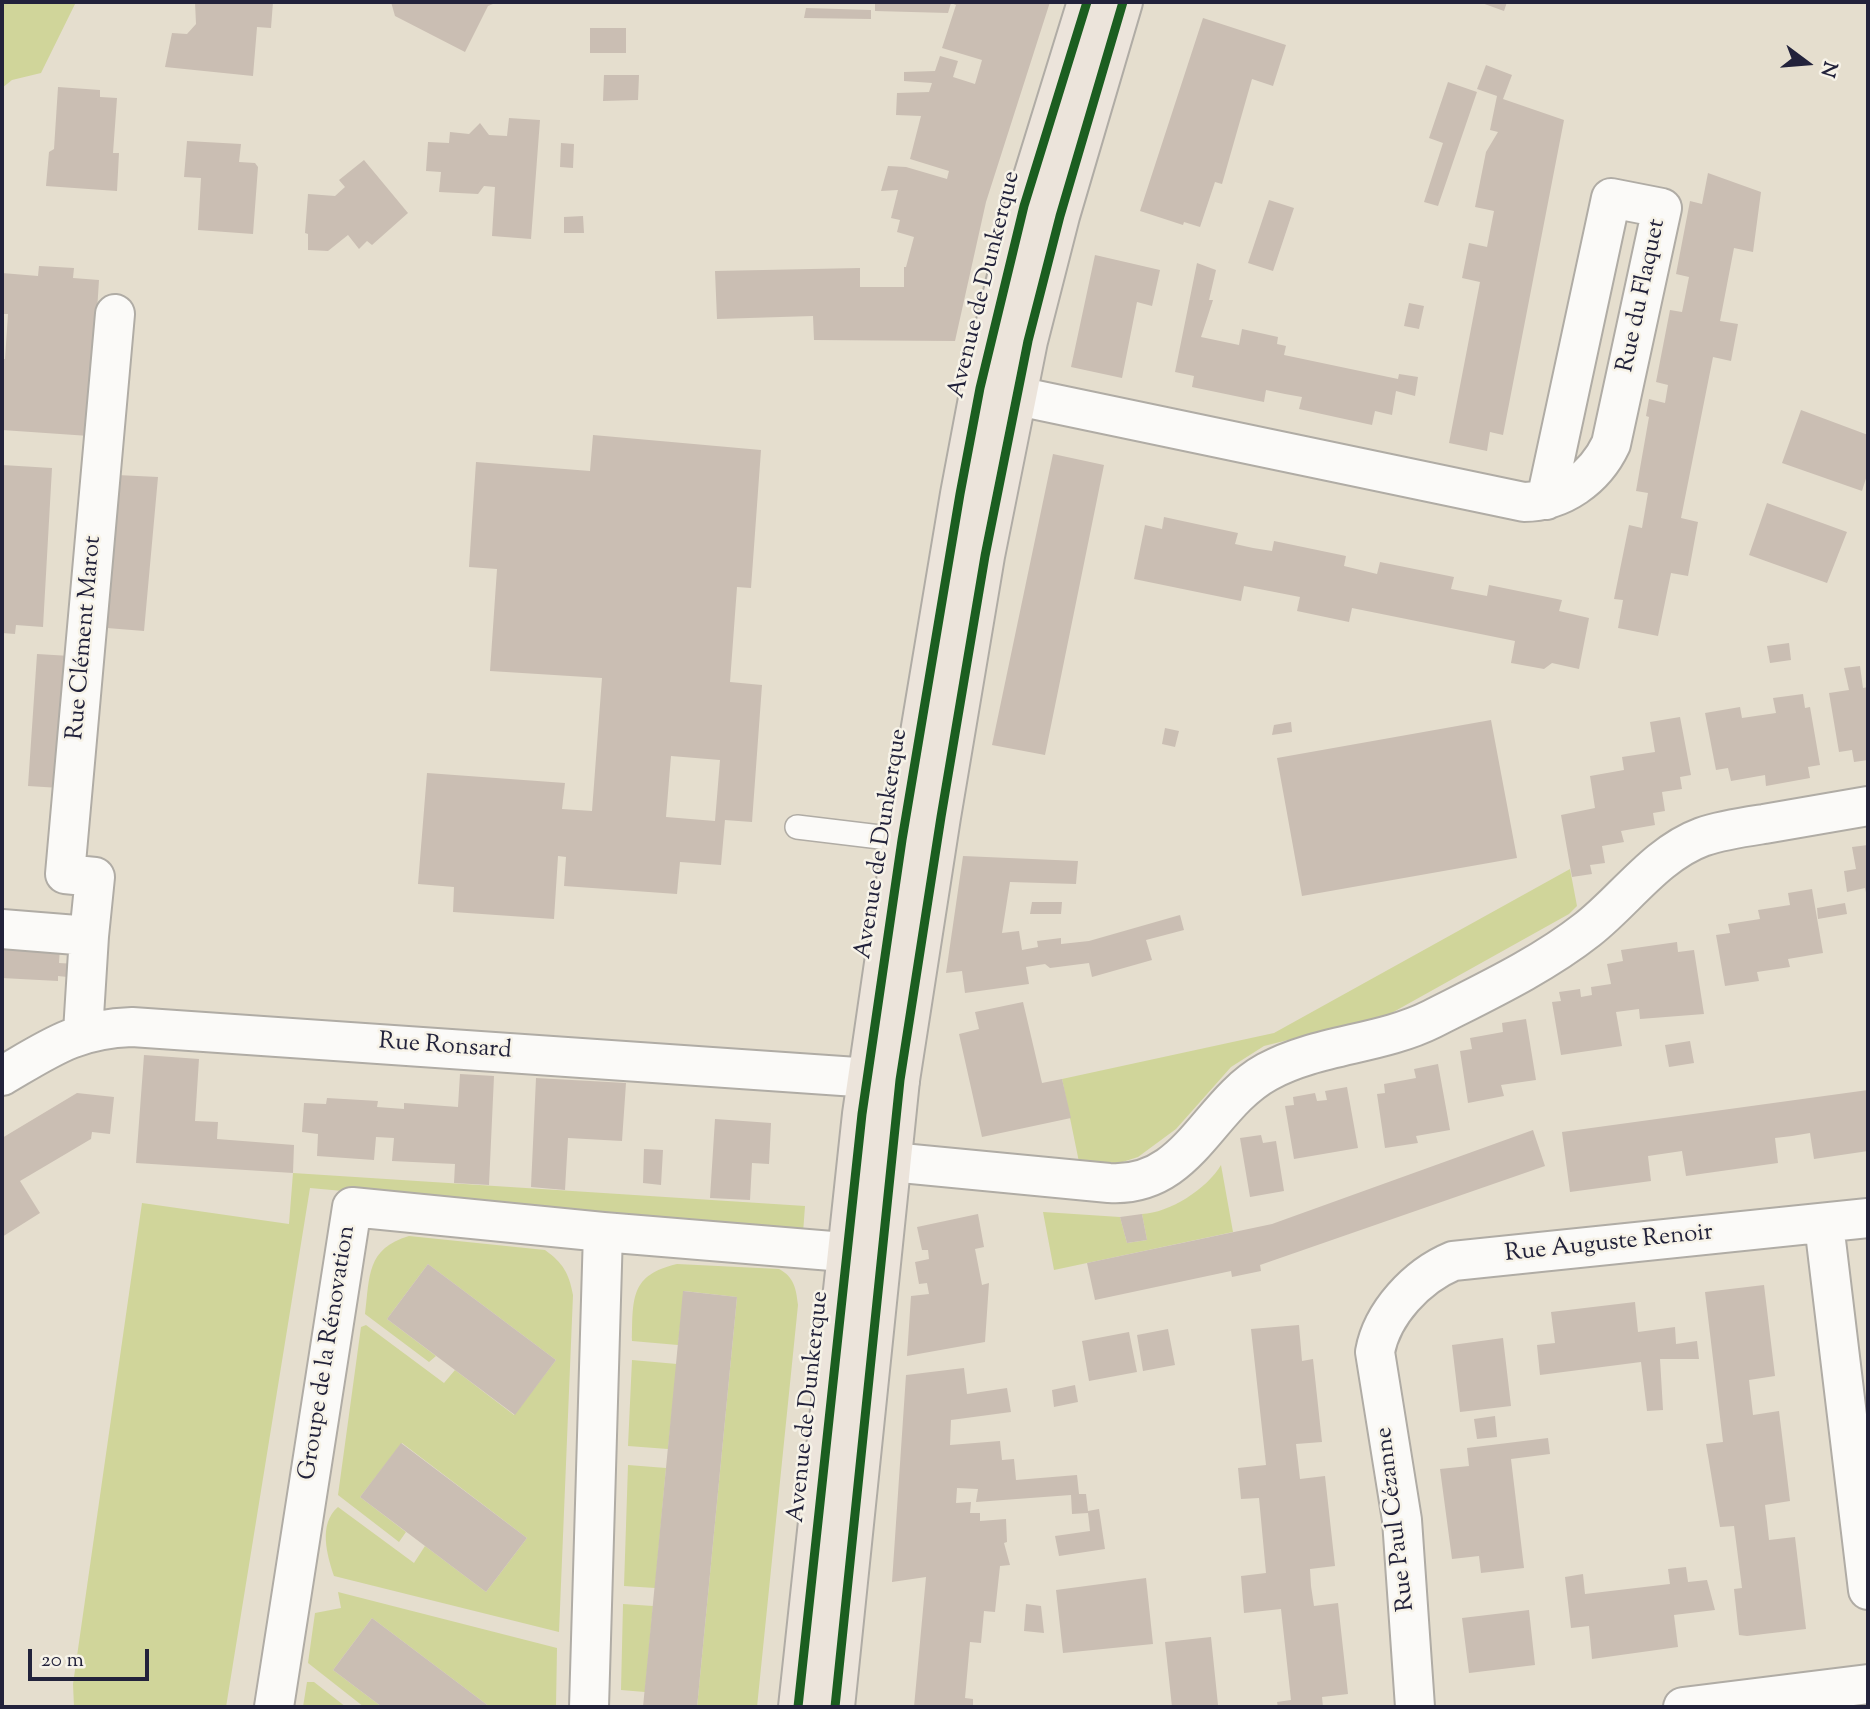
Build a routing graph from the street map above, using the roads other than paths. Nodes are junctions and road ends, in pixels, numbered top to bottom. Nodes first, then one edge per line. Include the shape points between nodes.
1 (1087, 2) edge
2 (1124, 2) edge
3 (115, 314) dead end
4 (980, 388) junction
5 (1017, 396) junction
6 (1546, 500) junction
7 (1868, 806) edge
8 (797, 827) dead end
9 (919, 842) junction
10 (2, 929) edge
11 (89, 936) junction
12 (83, 1032) junction
13 (2, 1076) edge
14 (884, 1079) junction
15 (874, 1161) junction
16 (1868, 1218) edge
17 (1824, 1224) junction
18 (603, 1232) junction
19 (864, 1253) junction
20 (1379, 1332) joint
21 (1868, 1590) edge
22 (1868, 1684) edge
23 (274, 1707) edge
24 (589, 1707) edge
25 (798, 1707) edge
26 (835, 1707) edge
27 (1415, 1707) edge
28 (1683, 1707) edge

1 - 4 main road, Avenue de Dunkerque via 1024,206
2 - 5 main road, Avenue de Dunkerque via 1042,281
3 - 11 street, Rue Clément Marot via 65,874 95,877
4 - 5 street
4 - 9 main road, Avenue de Dunkerque
5 - 6 street via 1524,502
5 - 9 main road, Avenue de Dunkerque
6 - 6 street, Rue du Flaquet via 1593,473 1611,444 1662,208 1611,198
7 - 15 street via 1729,830 1684,846 1590,928 1508,980 1406,1031 1266,1072 1246,1086 1175,1162 1144,1180 1109,1183
8 - 9 lane
9 - 14 main road, Avenue de Dunkerque
10 - 11 street
11 - 12 street, Rue Clément Marot
12 - 13 street, Rue Ronsard
12 - 14 street, Rue Ronsard via 157,1028
14 - 15 main road, Avenue de Dunkerque
15 - 19 main road, Avenue de Dunkerque
16 - 17 street, Rue Auguste Renoir
17 - 20 street, Rue Auguste Renoir via 1453,1261 1421,1280
17 - 21 street
18 - 19 street, Groupe de la Rénovation
18 - 23 street, Groupe de la Rénovation via 352,1206
18 - 24 street
19 - 25 main road, Avenue de Dunkerque
19 - 26 main road, Avenue de Dunkerque
20 - 27 street, Rue Paul Cézanne via 1376,1371 1402,1520
22 - 28 street

